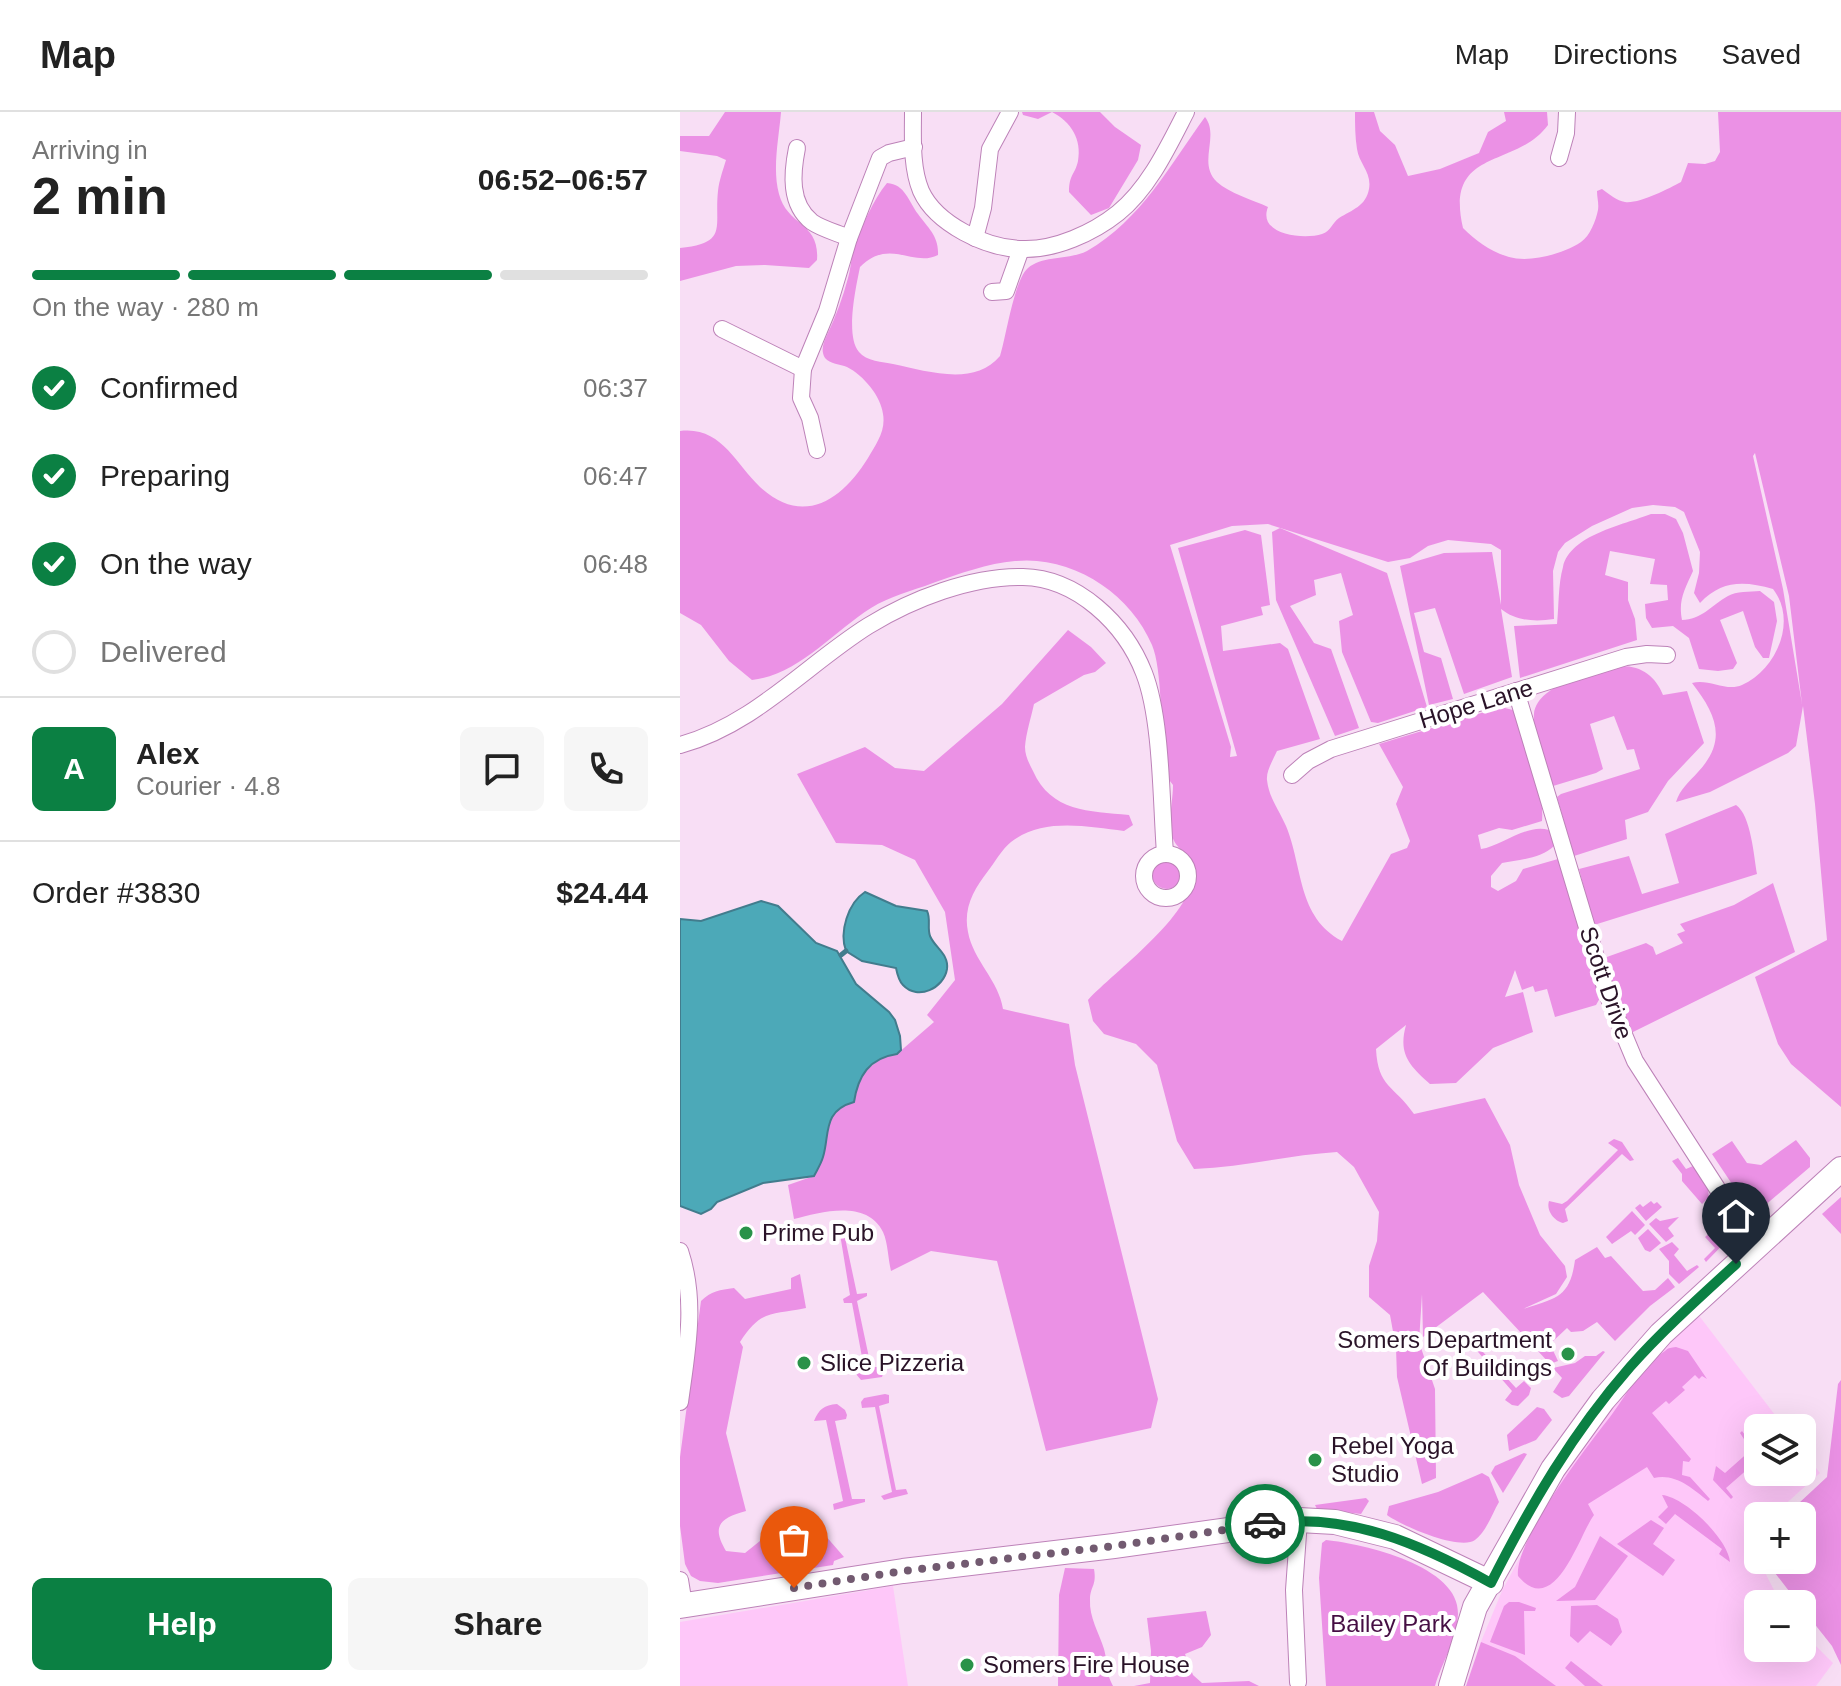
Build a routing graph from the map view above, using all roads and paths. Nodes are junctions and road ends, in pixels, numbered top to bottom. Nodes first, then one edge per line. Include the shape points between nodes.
1 (913, 112) edge
2 (1010, 112) edge
3 (1186, 112) edge
4 (1567, 112) edge
5 (914, 147) junction
6 (797, 148) dead end
7 (1559, 158) dead end
8 (849, 238) junction
9 (975, 238) junction
10 (1021, 249) junction
11 (992, 292) dead end
12 (722, 329) dead end
13 (803, 369) junction
14 (817, 450) dead end
15 (1667, 655) dead end
16 (1516, 691) junction
17 (680, 745) edge
18 (1292, 775) dead end
19 (1165, 853) dead end
20 (1841, 1169) edge
21 (1755, 1247) junction
22 (680, 1251) edge
23 (680, 1402) edge
24 (1299, 1520) junction
25 (680, 1580) edge
26 (1491, 1583) junction
27 (682, 1606) edge
28 (1298, 1682) dead end
29 (1451, 1686) edge

1 - 5 street
2 - 9 street via 990,149
3 - 10 street via 1153,171 1119,212 1074,238
4 - 7 street
5 - 8 street via 880,158
5 - 9 street via 922,191 933,208
6 - 8 street via 792,173 800,206 812,222
8 - 13 street
9 - 10 street
10 - 11 street via 1006,291
12 - 13 street
13 - 14 street via 801,398
15 - 16 street, Hope Lane via 1626,657
16 - 18 street, Hope Lane via 1331,749
16 - 21 street, Scott Drive via 1624,1040
17 - 19 street via 749,713 896,611 995,579 1049,581 1099,609 1119,629 1145,675 1155,726
20 - 21 main road
21 - 26 main road via 1661,1334 1603,1400 1546,1480
22 - 23 street via 691,1311
24 - 26 main road via 1395,1537
24 - 27 main road via 903,1571
24 - 28 street via 1294,1590
25 - 27 street
26 - 29 main road via 1475,1607

